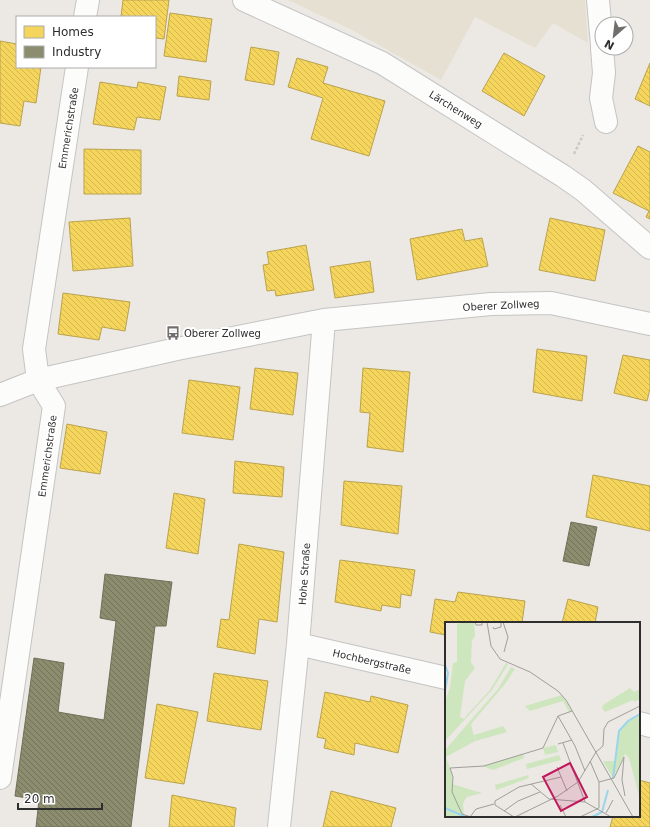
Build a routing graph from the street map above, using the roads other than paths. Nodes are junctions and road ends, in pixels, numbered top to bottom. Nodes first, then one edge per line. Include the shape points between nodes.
1 (88, 0) edge
2 (244, 0) edge
3 (598, 0) edge
4 (85, 16) edge
5 (599, 16) edge
6 (603, 56) edge
7 (77, 68) edge
8 (606, 122) dead end
9 (650, 248) edge
10 (324, 320) junction
11 (650, 324) edge
12 (38, 380) junction
13 (0, 395) edge
14 (298, 644) junction
15 (445, 678) edge
16 (640, 723) edge
17 (650, 726) edge
18 (0, 778) edge
19 (279, 827) edge

1 - 4 street
2 - 9 street, Lärchenweg via 382,63 563,176
3 - 5 street
6 - 8 street via 601,98
7 - 12 street, Emmerichstraße via 34,349
10 - 11 street, Oberer Zollweg via 491,304 550,303
10 - 12 street, Oberer Zollweg
10 - 14 street, Hohe Straße
12 - 13 street, Oberer Zollweg
12 - 18 street, Emmerichstraße via 54,406
14 - 15 street, Hochbergstraße
14 - 19 street, Hohe Straße
16 - 17 street

